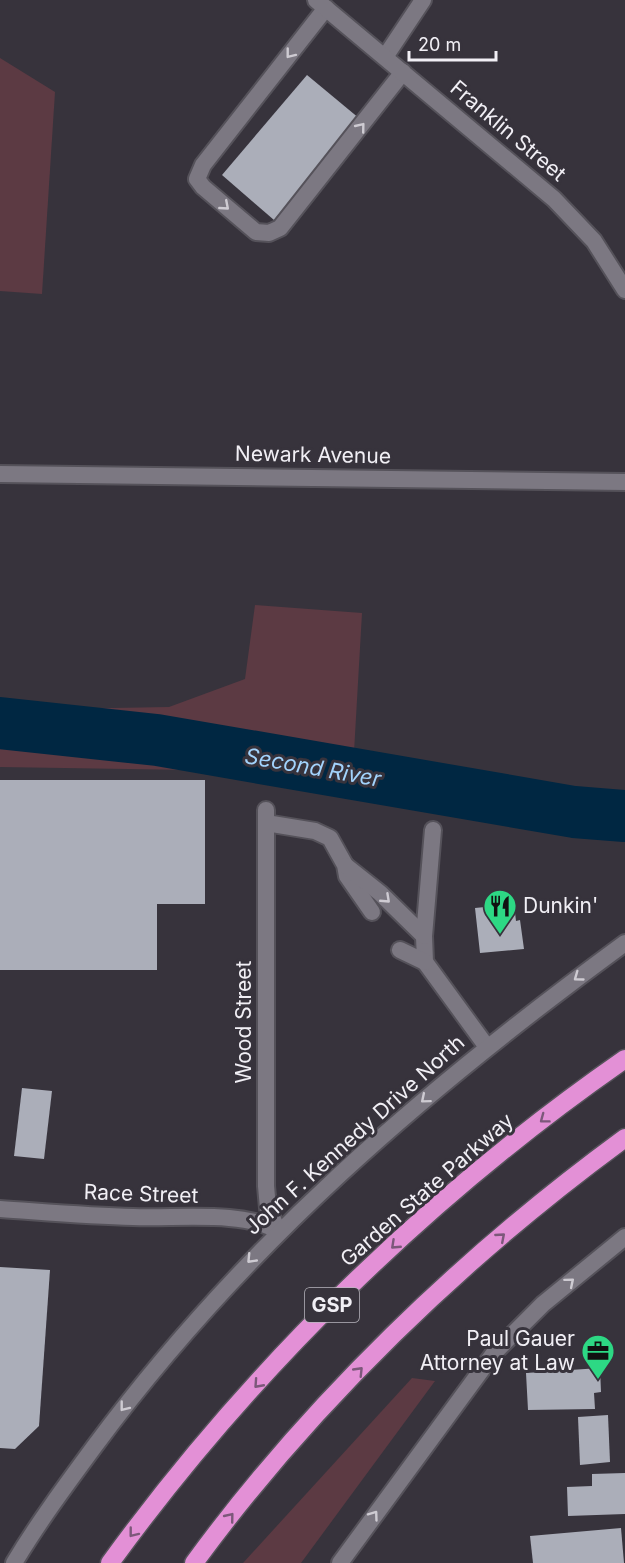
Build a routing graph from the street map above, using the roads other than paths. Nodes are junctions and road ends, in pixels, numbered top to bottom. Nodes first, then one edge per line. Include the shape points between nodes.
1 (423, 0) edge
2 (321, 4) edge
3 (385, 57) junction
4 (403, 72) junction
5 (625, 290) edge
6 (0, 474) edge
7 (625, 482) edge
8 (433, 830) dead end
9 (345, 865) junction
10 (372, 912) dead end
11 (424, 936) junction
12 (625, 942) edge
13 (400, 950) dead end
14 (425, 962) junction
15 (487, 1047) junction
16 (625, 1059) edge
17 (625, 1138) edge
18 (0, 1209) edge
19 (278, 1231) junction
20 (625, 1237) edge
21 (14, 1563) edge
22 (111, 1563) edge
23 (194, 1563) edge
24 (340, 1563) edge

1 - 3 main road
2 - 3 main road, Franklin Street
2 -> 4 main road via 203,165 197,179 256,232 269,233 280,228
3 - 4 main road, Franklin Street
4 - 5 main road, Franklin Street via 569,213 594,241
6 - 7 main road, Newark Avenue
8 - 11 main road
9 - 10 main road via 347,876
9 -> 11 main road
9 - 19 main road, Wood Street via 330,838 322,833 266,817 266,1186 268,1208
11 - 14 main road
12 -> 15 main road, John F. Kennedy Drive North
13 - 14 main road
14 - 15 main road
15 -> 19 main road, John F. Kennedy Drive North
16 -> 22 highway, Garden State Parkway / GSP via 527,1131 327,1311 182,1471
23 -> 17 highway via 297,1437 405,1325 513,1226
18 - 19 main road, Race Street via 117,1217 244,1219
19 -> 21 main road, John F. Kennedy Drive North via 147,1377 68,1482
24 -> 20 main road via 494,1353 543,1304

